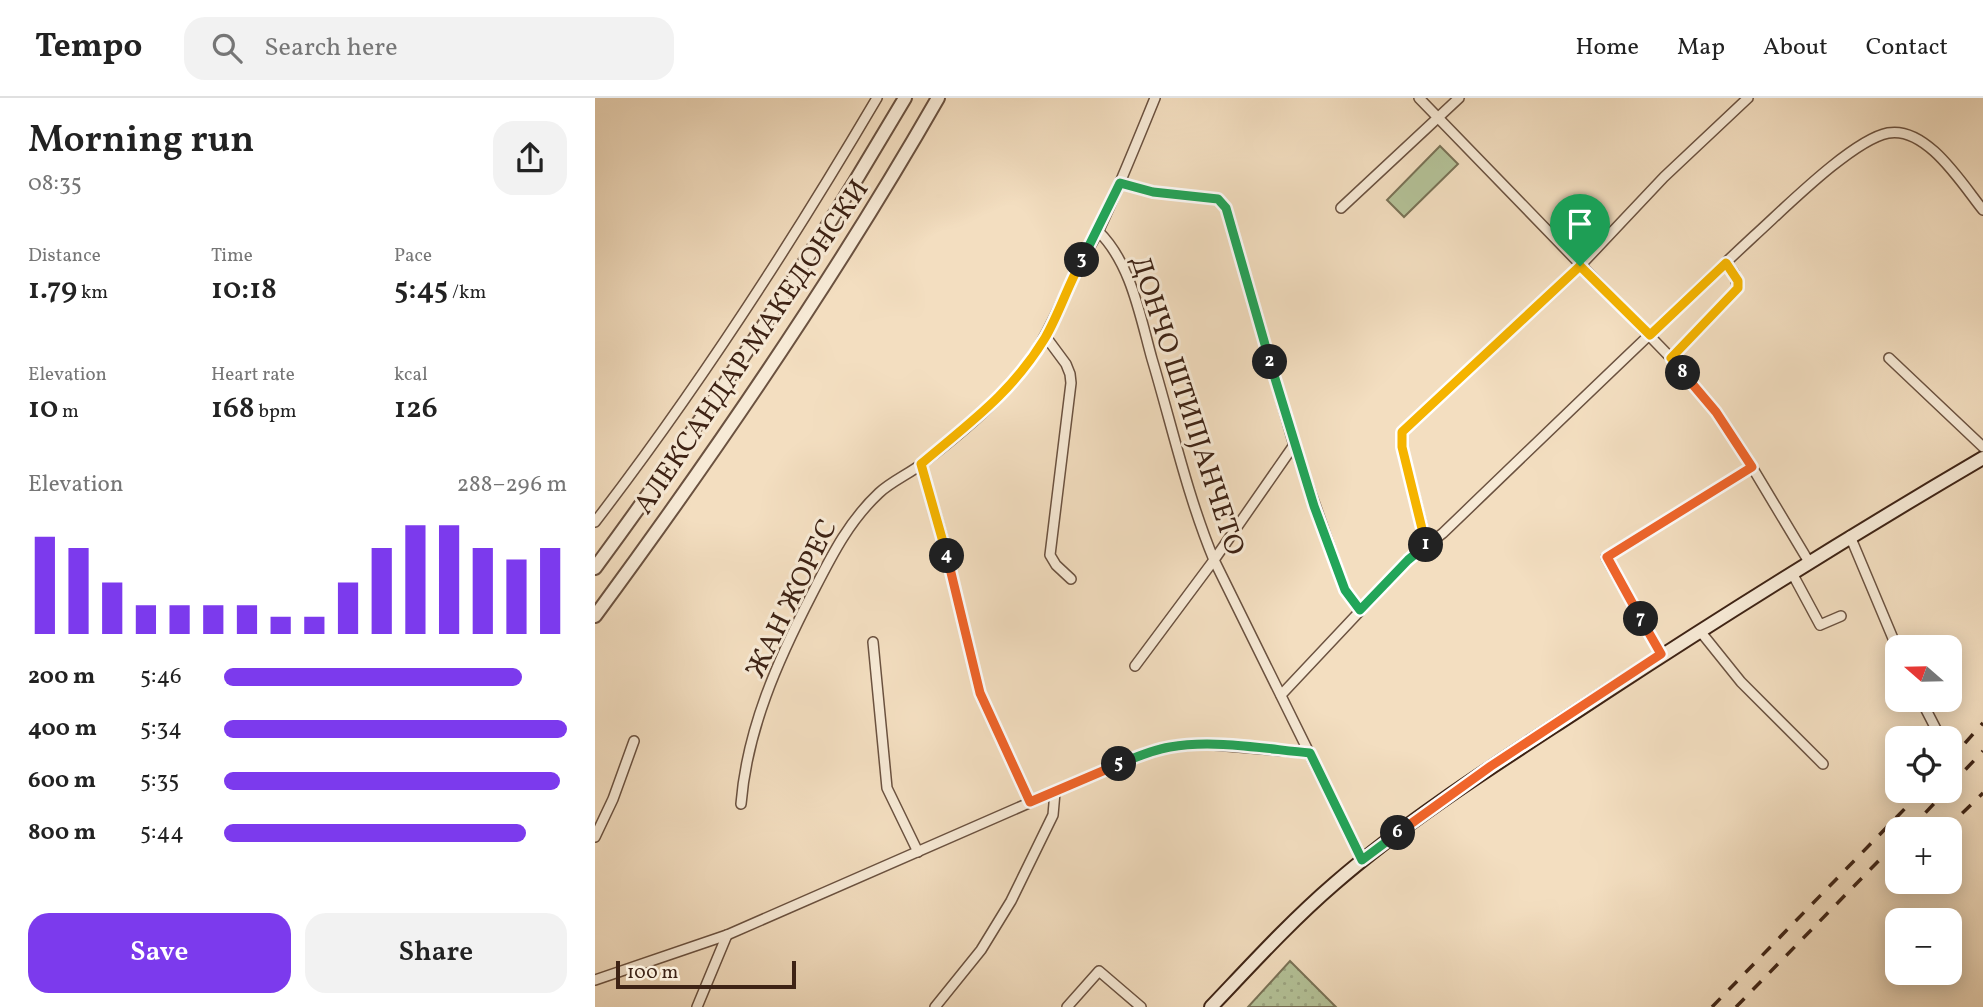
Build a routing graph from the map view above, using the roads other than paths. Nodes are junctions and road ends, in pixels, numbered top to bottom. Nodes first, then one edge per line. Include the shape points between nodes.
1 (877, 98) edge
2 (905, 98) edge
3 (938, 98) edge
4 (1155, 98) edge
5 (1419, 98) edge
6 (1459, 98) edge
7 (1748, 98) edge
8 (1439, 118) junction
9 (1120, 183) junction
10 (1341, 208) dead end
11 (1983, 210) edge
12 (1098, 231) junction
13 (1726, 263) junction
14 (1580, 266) junction
15 (1650, 335) junction
16 (1046, 337) junction
17 (1671, 358) junction
18 (1889, 358) dead end
19 (1294, 445) junction
20 (1983, 447) edge
21 (1983, 458) edge
22 (921, 464) junction
23 (1752, 467) junction
24 (597, 515) edge
25 (1850, 536) junction
26 (1427, 546) junction
27 (1214, 560) junction
28 (1809, 562) junction
29 (595, 568) edge
30 (1792, 573) junction
31 (1071, 579) dead end
32 (1360, 610) junction
33 (595, 616) edge
34 (1841, 616) dead end
35 (1700, 631) junction
36 (1892, 635) edge
37 (873, 642) dead end
38 (1661, 654) junction
39 (1135, 666) dead end
40 (1281, 695) junction
41 (634, 741) dead end
42 (1310, 753) junction
43 (1823, 764) dead end
44 (1055, 792) junction
45 (1030, 802) junction
46 (741, 804) dead end
47 (595, 837) edge
48 (918, 852) junction
49 (1362, 860) junction
50 (727, 935) junction
51 (595, 980) edge
52 (697, 1007) edge
53 (935, 1007) edge
54 (1067, 1007) edge
55 (1141, 1007) edge
56 (1211, 1007) edge

1 - 24 street via 743,312
2 - 29 street, АЛЕКСАНДАР МАКЕДОНСКИ via 760,332
3 - 33 street, АЛЕКСАНДАР МАКЕДОНСКИ via 761,383
4 - 9 street, ЖАН ЖОРЕС
5 - 8 street
6 - 8 street
7 - 14 street via 1664,177
8 - 10 street
8 - 14 street
9 - 12 street, ЖАН ЖОРЕС
9 - 19 street via 1153,192 1218,199 1226,208
11 - 13 street via 1935,152 1910,136 1889,133 1869,140 1838,162
12 - 16 street, ЖАН ЖОРЕС
12 - 27 street, ДОНЧО ШТИПЈАНЧЕТО via 1110,243 1135,296 1186,481
13 - 15 street
13 - 17 street via 1738,288
14 - 15 street
14 - 26 street via 1402,432
15 - 17 street
15 - 26 street
16 - 22 street, ЖАН ЖОРЕС via 1001,396
16 - 31 street via 1070,374 1050,555
17 - 23 street via 1716,412
18 - 20 street
19 - 27 street
19 - 32 street via 1345,590
21 - 25 street
22 - 45 street via 980,693
22 - 46 street, ЖАН ЖОРЕС via 881,491 839,542 790,636 767,696 751,741
23 - 28 street
23 - 38 street via 1607,557
25 - 28 street
25 - 36 street
26 - 32 street
27 - 39 street
27 - 40 street, ДОНЧО ШТИПЈАНЧЕТО
28 - 30 street
30 - 34 street via 1821,625
30 - 35 street
32 - 40 street
35 - 38 street
35 - 43 street via 1741,682
37 - 48 street via 887,788
38 - 49 street via 1491,766
40 - 42 street, ДОНЧО ШТИПЈАНЧЕТО
41 - 47 street
42 - 44 street via 1174,746
42 - 49 street, ДОНЧО ШТИПЈАНЧЕТО
44 - 45 street
44 - 53 street via 1053,815 1011,901 981,950
45 - 48 street
48 - 50 street
49 - 56 street
50 - 51 street
50 - 52 street
54 - 55 street via 1098,971

